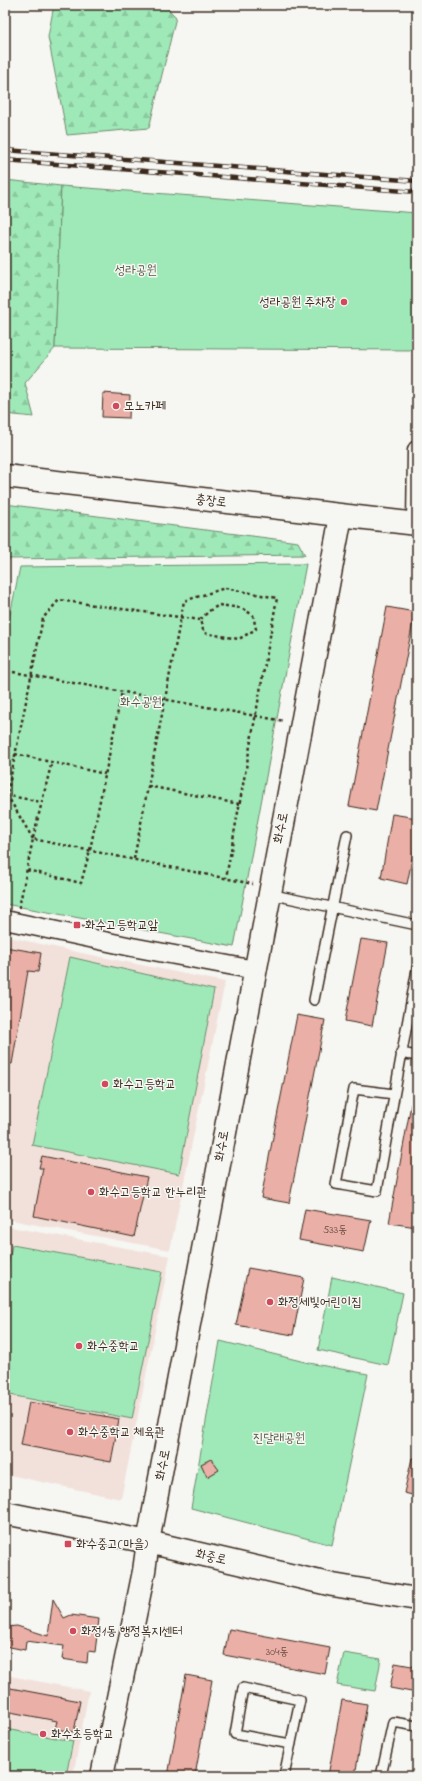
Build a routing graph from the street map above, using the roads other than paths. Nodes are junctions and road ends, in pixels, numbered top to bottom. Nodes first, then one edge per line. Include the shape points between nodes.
1 (417, 450) edge
2 (5, 476) edge
3 (341, 516) junction
4 (416, 524) edge
5 (347, 835) dead end
6 (261, 889) junction
7 (332, 907) junction
8 (11, 921) edge
9 (417, 924) edge
10 (417, 969) edge
11 (255, 970) junction
12 (314, 1000) dead end
13 (413, 1015) edge
14 (401, 1053) junction
15 (417, 1056) edge
16 (394, 1094) junction
17 (5, 1513) edge
18 (148, 1542) junction
19 (417, 1599) edge
20 (417, 1726) edge
21 (290, 1744) junction
22 (102, 1776) edge
23 (284, 1776) edge
24 (381, 1776) edge

1 - 4 street
2 - 3 street, 충장로
3 - 4 street, 충장로
3 - 6 street, 화수로
5 - 7 lane
6 - 7 lane
6 - 11 street, 화수로
7 - 9 lane
7 - 12 lane
8 - 11 street
10 - 13 lane
11 - 18 street, 화수로
13 - 14 lane
14 - 15 lane
14 - 16 lane
16 - 16 lane via 377,1191 336,1184 354,1088
17 - 18 street, 화중로
18 - 19 street, 화중로 via 333,1585
18 - 22 street, 화수로
20 - 24 lane via 393,1722
21 - 21 lane via 300,1700 243,1688 235,1734
21 - 23 lane

